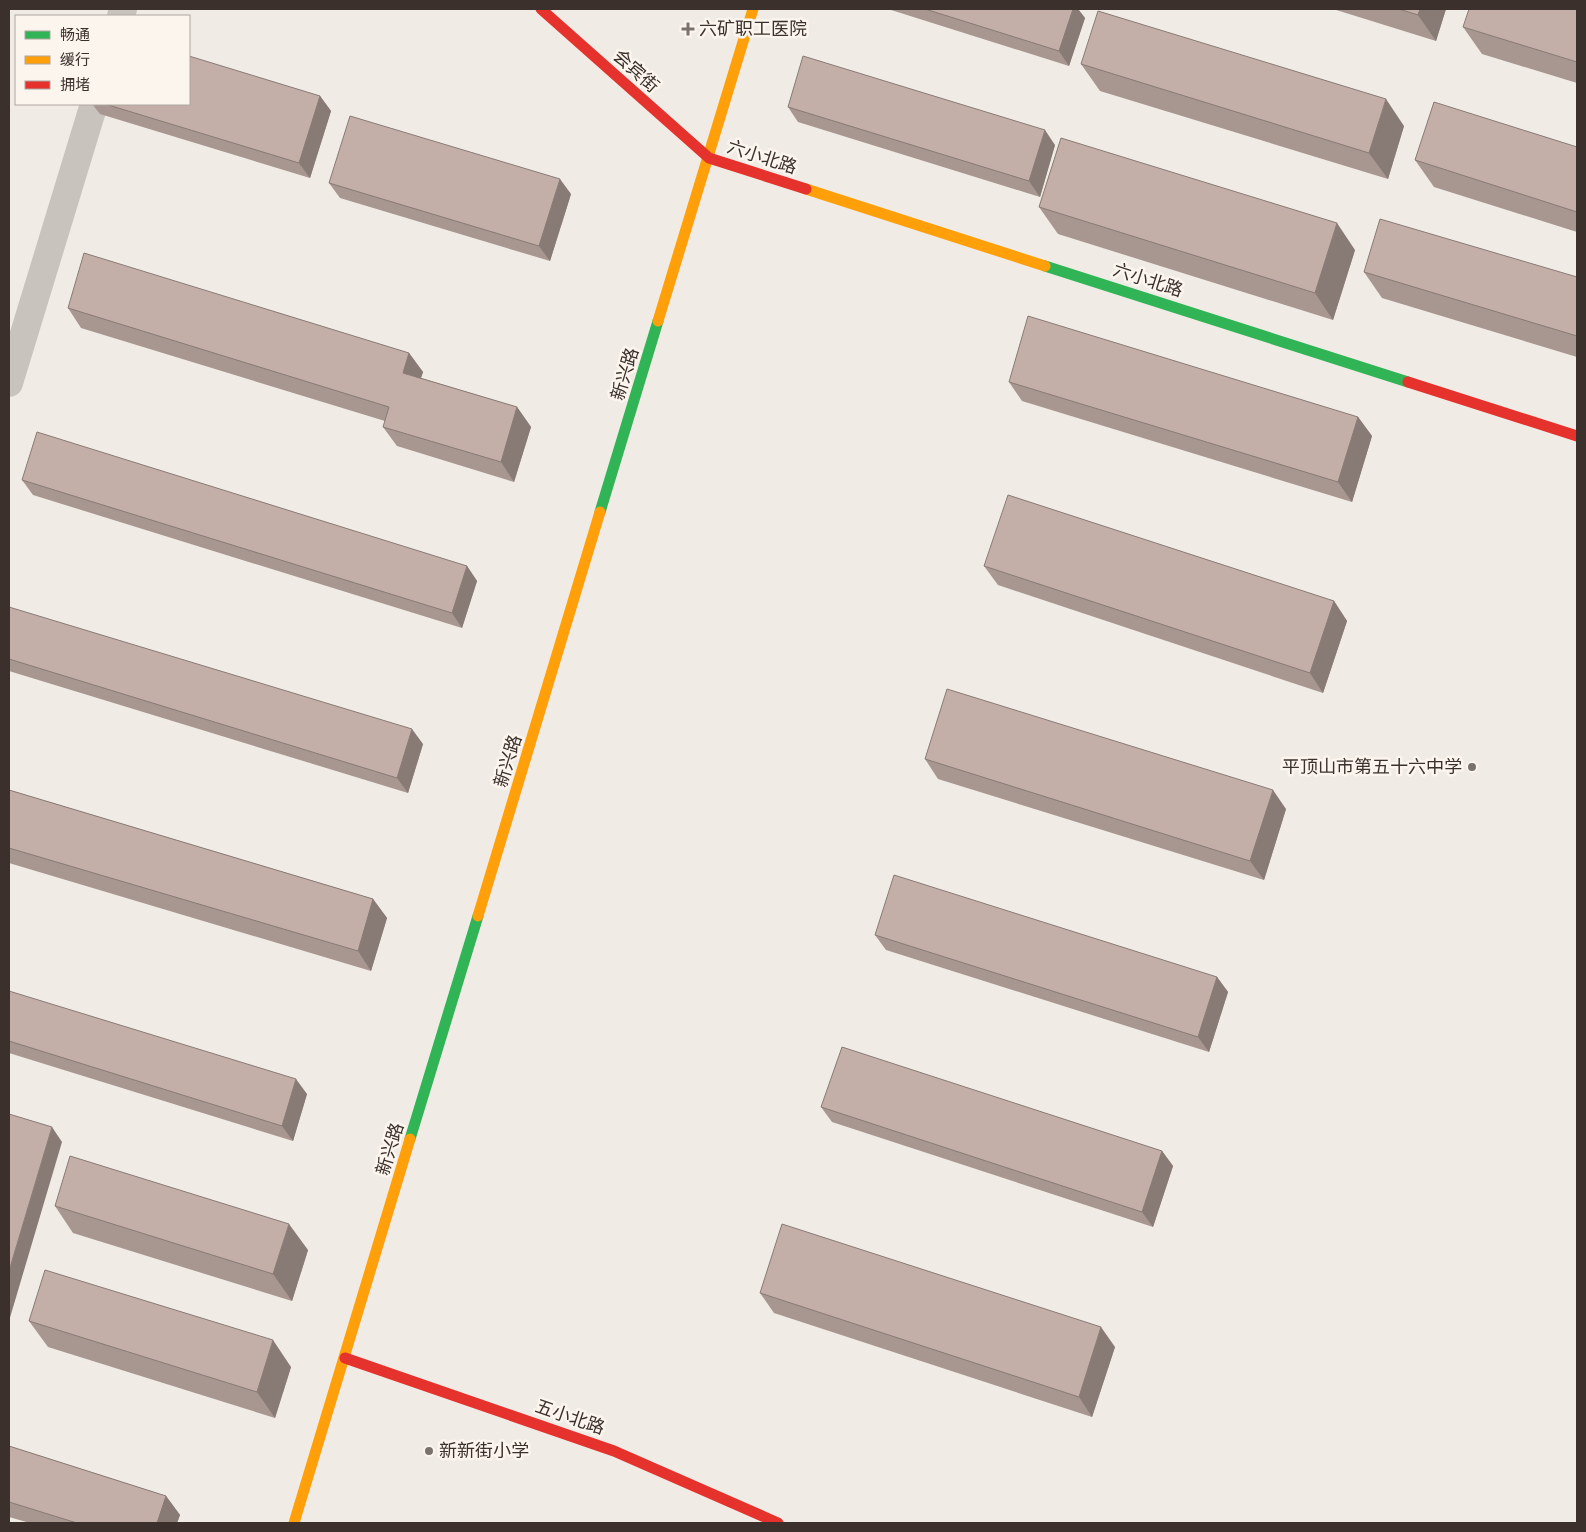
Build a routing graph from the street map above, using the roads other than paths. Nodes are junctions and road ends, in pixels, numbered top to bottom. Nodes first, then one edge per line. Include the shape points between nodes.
1 (541, 9) edge
2 (753, 9) edge
3 (94, 105) edge
4 (709, 158) junction
5 (9, 383) edge
6 (1577, 436) edge
7 (345, 1358) junction
8 (294, 1523) edge
9 (778, 1523) edge

1 - 4 street, 会宾街
2 - 4 street, 新兴路
3 - 5 street
4 - 6 street, 六小北路
4 - 7 street, 新兴路
7 - 8 street, 新兴路
7 - 9 street, 五小北路 via 614,1451

